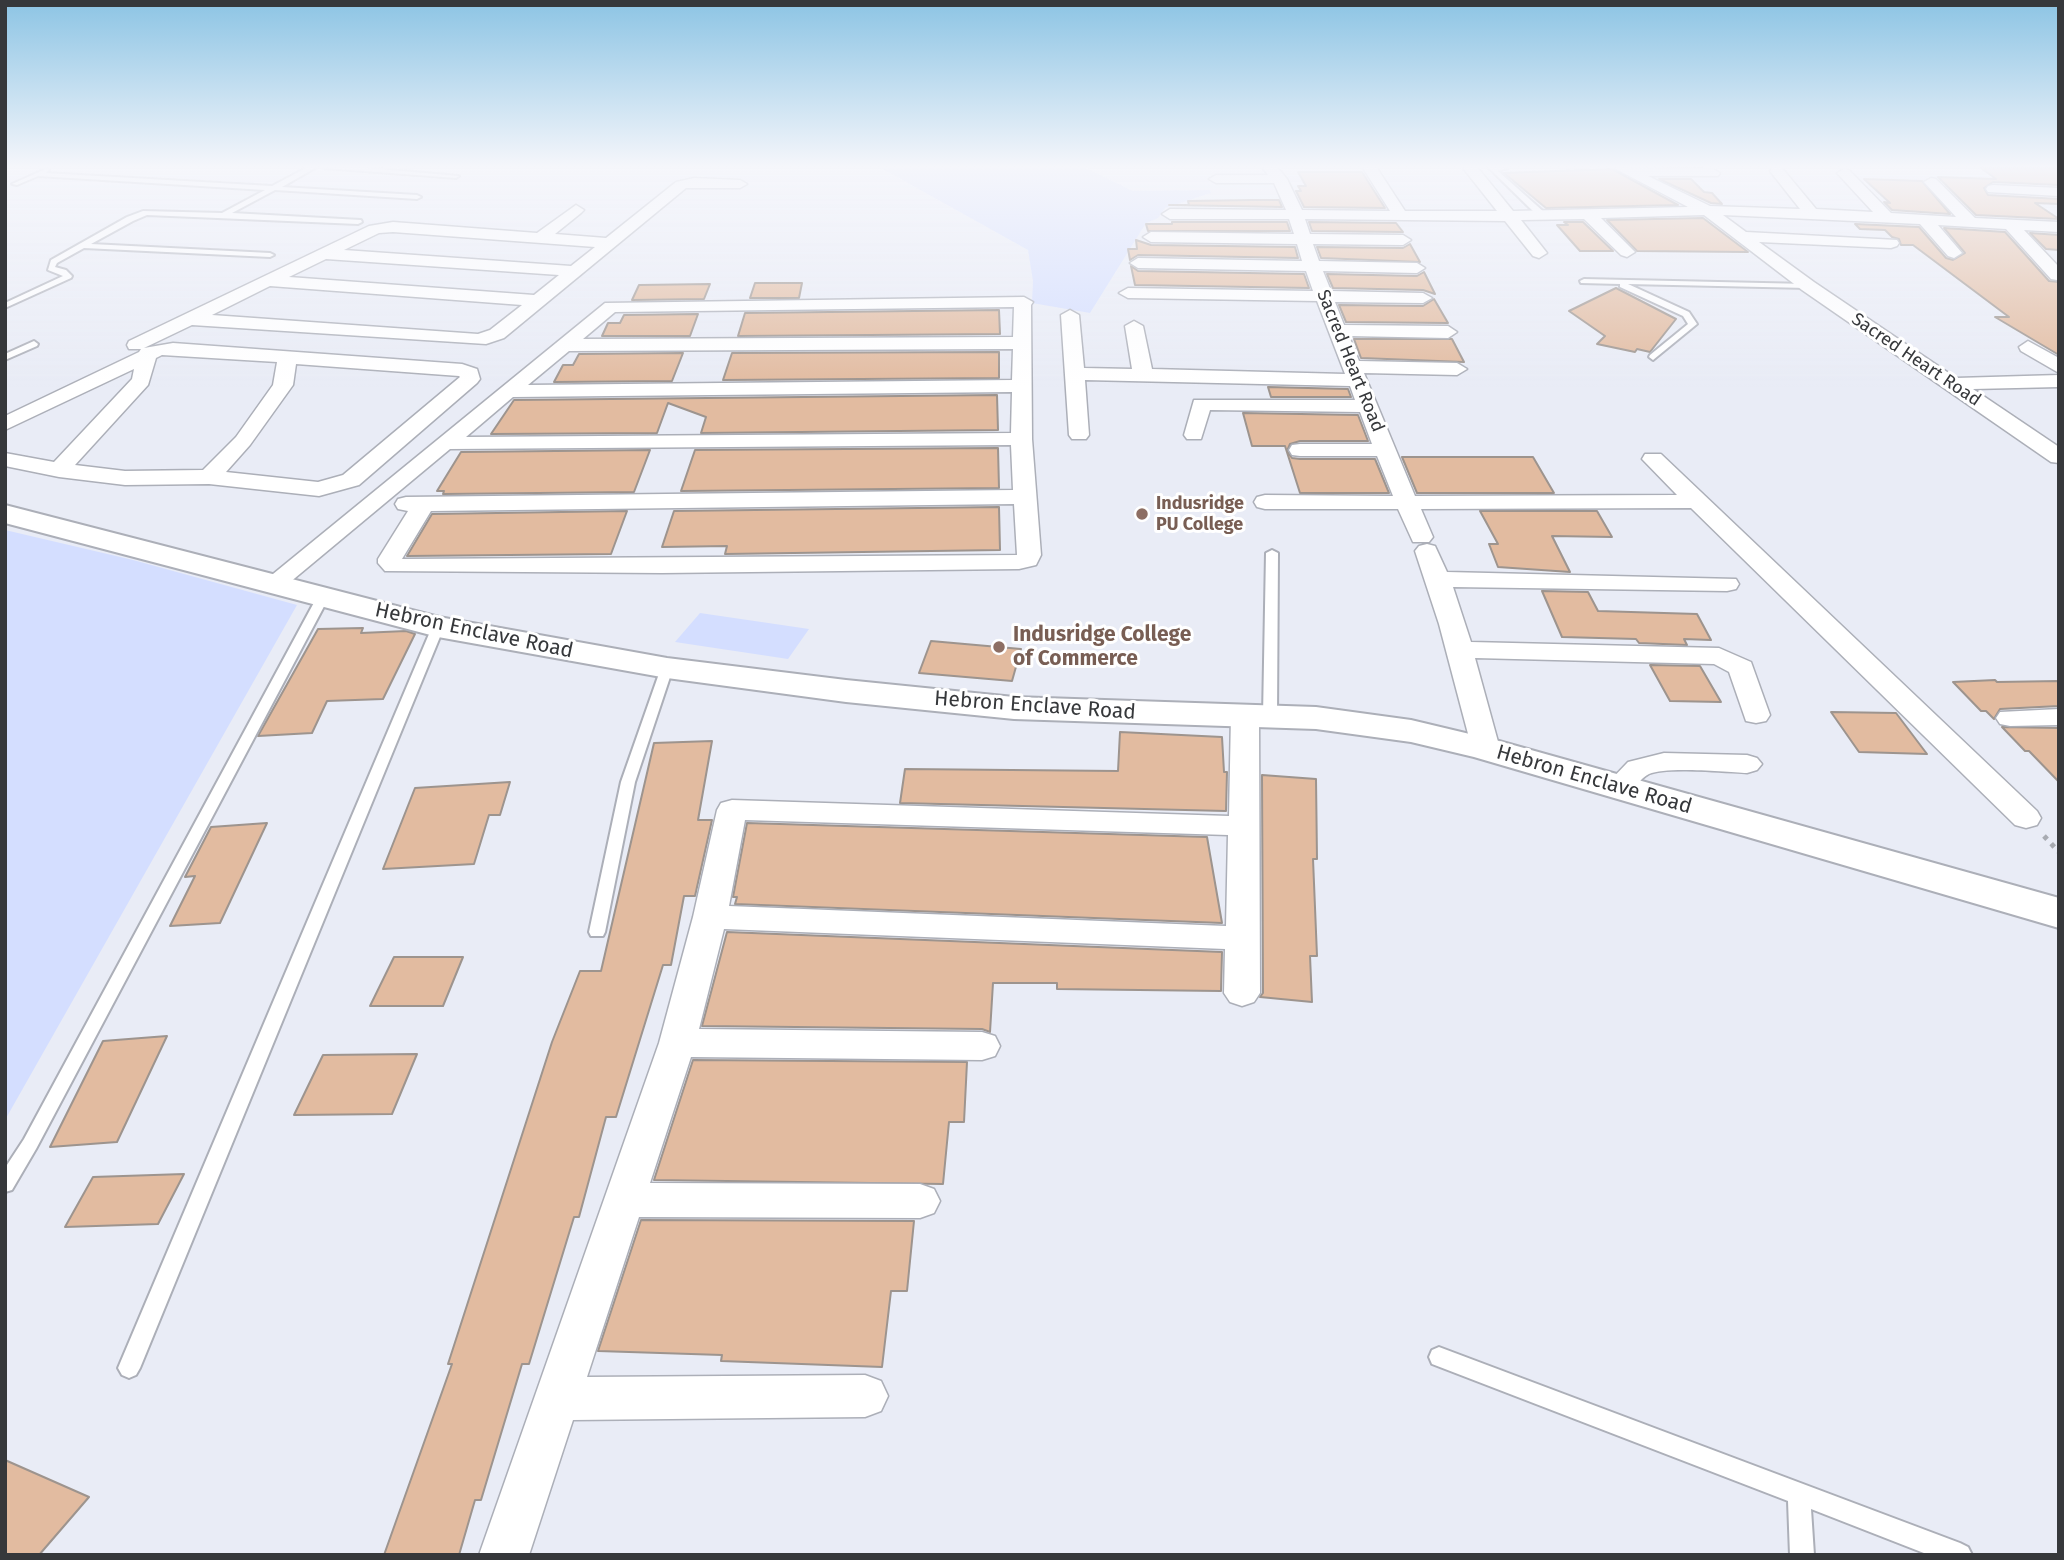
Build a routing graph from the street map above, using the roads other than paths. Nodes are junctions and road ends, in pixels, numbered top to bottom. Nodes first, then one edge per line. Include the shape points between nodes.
1 (1304, 240) edge
2 (91, 241) edge
3 (351, 241) edge
4 (579, 241) edge
5 (611, 241) edge
6 (1528, 241) edge
7 (1616, 241) edge
8 (1745, 241) edge
9 (1843, 241) edge
10 (1943, 241) edge
11 (2026, 241) edge
12 (608, 243) junction
13 (1891, 243) dead end
14 (82, 246) junction
15 (1628, 252) dead end
16 (1539, 253) dead end
17 (1954, 253) dead end
18 (324, 254) junction
19 (270, 255) dead end
20 (1138, 263) dead end
21 (1312, 266) junction
22 (1417, 268) dead end
23 (572, 271) junction
24 (2057, 275) dead end
25 (268, 281) junction
26 (1584, 281) dead end
27 (1615, 282) junction
28 (1808, 286) junction
29 (1128, 293) dead end
30 (1324, 297) junction
31 (1423, 298) dead end
32 (538, 301) junction
33 (5, 306) edge
34 (1070, 315) dead end
35 (190, 319) junction
36 (1134, 326) dead end
37 (1338, 330) junction
38 (1448, 332) dead end
39 (1021, 343) junction
40 (34, 344) dead end
41 (564, 345) junction
42 (2028, 347) dead end
43 (148, 353) junction
44 (1653, 356) dead end
45 (5, 357) edge
46 (286, 357) junction
47 (2059, 367) edge
48 (1457, 369) dead end
49 (1075, 374) junction
50 (1143, 374) junction
51 (1355, 374) junction
52 (2059, 381) edge
53 (1951, 384) junction
54 (1020, 386) junction
55 (509, 391) junction
56 (5, 406) edge
57 (1368, 406) junction
58 (5, 424) edge
59 (1079, 435) dead end
60 (1194, 435) dead end
61 (1021, 439) junction
62 (445, 443) junction
63 (1300, 450) dead end
64 (1385, 450) junction
65 (2059, 457) edge
66 (5, 459) edge
67 (1653, 459) dead end
68 (59, 470) junction
69 (209, 477) junction
70 (1024, 496) junction
71 (1696, 501) junction
72 (1265, 502) dead end
73 (1406, 502) junction
74 (424, 503) junction
75 (370, 504) junction
76 (5, 514) edge
77 (1272, 553) dead end
78 (1438, 579) junction
79 (274, 583) junction
80 (1727, 584) dead end
81 (323, 597) junction
82 (438, 627) junction
83 (1460, 650) junction
84 (667, 668) junction
85 (1756, 715) dead end
86 (1258, 716) junction
87 (2059, 717) edge
88 (2010, 718) dead end
89 (1486, 749) junction
90 (1747, 764) dead end
91 (1619, 787) junction
92 (2026, 818) dead end
93 (1244, 826) junction
94 (2059, 913) edge
95 (710, 917) junction
96 (597, 932) dead end
97 (1243, 938) junction
98 (1242, 993) dead end
99 (677, 1043) junction
100 (982, 1045) dead end
101 (5, 1184) edge
102 (624, 1200) junction
103 (920, 1201) dead end
104 (1439, 1357) dead end
105 (130, 1368) dead end
106 (865, 1396) dead end
107 (555, 1399) junction
108 (1799, 1494) junction
109 (504, 1555) edge
110 (1802, 1555) edge
111 (1960, 1555) edge

1 - 21 street, Sacred Heart Road
2 - 14 lane
3 - 18 street
4 - 12 street
5 - 12 street
6 - 16 street
7 - 15 street
8 - 28 street, Sacred Heart Road
9 - 13 street
10 - 17 street
11 - 24 street
12 - 23 street
14 - 19 lane
14 - 33 lane via 51,268 68,276
18 - 23 street
18 - 25 street
20 - 21 street
21 - 22 street
21 - 30 street, Sacred Heart Road
23 - 32 street
25 - 32 street
25 - 35 street
26 - 27 lane
27 - 28 lane
27 - 44 lane via 1686,313 1693,324
28 - 53 street, Sacred Heart Road
29 - 30 street
30 - 31 street
30 - 37 street, Sacred Heart Road
32 - 35 street via 497,334 478,340
34 - 49 street
35 - 56 street
36 - 50 street
37 - 38 street
37 - 51 street, Sacred Heart Road
39 - 41 street
39 - 41 street via 1024,304 615,306
39 - 54 street
40 - 45 lane
41 - 55 street
42 - 47 street
43 - 46 street via 173,349
43 - 58 street
43 - 68 street via 141,381
46 - 69 street via 283,385 243,441
46 - 69 street via 462,370 470,373 470,379 351,480 319,489
48 - 51 street
49 - 50 street
49 - 59 street
50 - 51 street via 1249,380
51 - 57 street, Sacred Heart Road
52 - 53 street
53 - 65 street, Sacred Heart Road
54 - 55 street
54 - 61 street
55 - 62 street
57 - 60 street via 1201,404
57 - 64 street, Sacred Heart Road
61 - 62 street
61 - 70 street
62 - 75 street
63 - 64 street
64 - 73 street, Sacred Heart Road
66 - 68 street
67 - 71 street
68 - 69 street via 125,478
70 - 74 street
70 - 74 street via 1029,555 1019,562 394,566 390,559
71 - 73 street
71 - 92 street
72 - 73 street
73 - 78 street, Sacred Heart Road
74 - 75 street
75 - 79 street
76 - 79 street, Hebron Enclave Road
77 - 86 lane
78 - 80 street
78 - 83 street, Sacred Heart Road
79 - 81 street, Hebron Enclave Road
81 - 82 street, Hebron Enclave Road
81 - 101 lane
82 - 84 street, Hebron Enclave Road
82 - 105 lane
83 - 85 street via 1719,656 1741,668
83 - 89 street, Sacred Heart Road
84 - 86 street, Hebron Enclave Road via 1014,708
84 - 96 lane via 628,782
86 - 89 street, Hebron Enclave Road via 1376,725
86 - 93 street
87 - 88 street
89 - 91 street, Hebron Enclave Road
90 - 91 street via 1664,762 1638,768
91 - 94 street, Hebron Enclave Road
93 - 95 street via 732,810
93 - 97 street
95 - 97 street
95 - 99 street
97 - 98 street
99 - 100 street
99 - 102 street
102 - 103 street
102 - 107 street
104 - 108 lane
106 - 107 street
107 - 109 street
108 - 110 lane
108 - 111 lane

